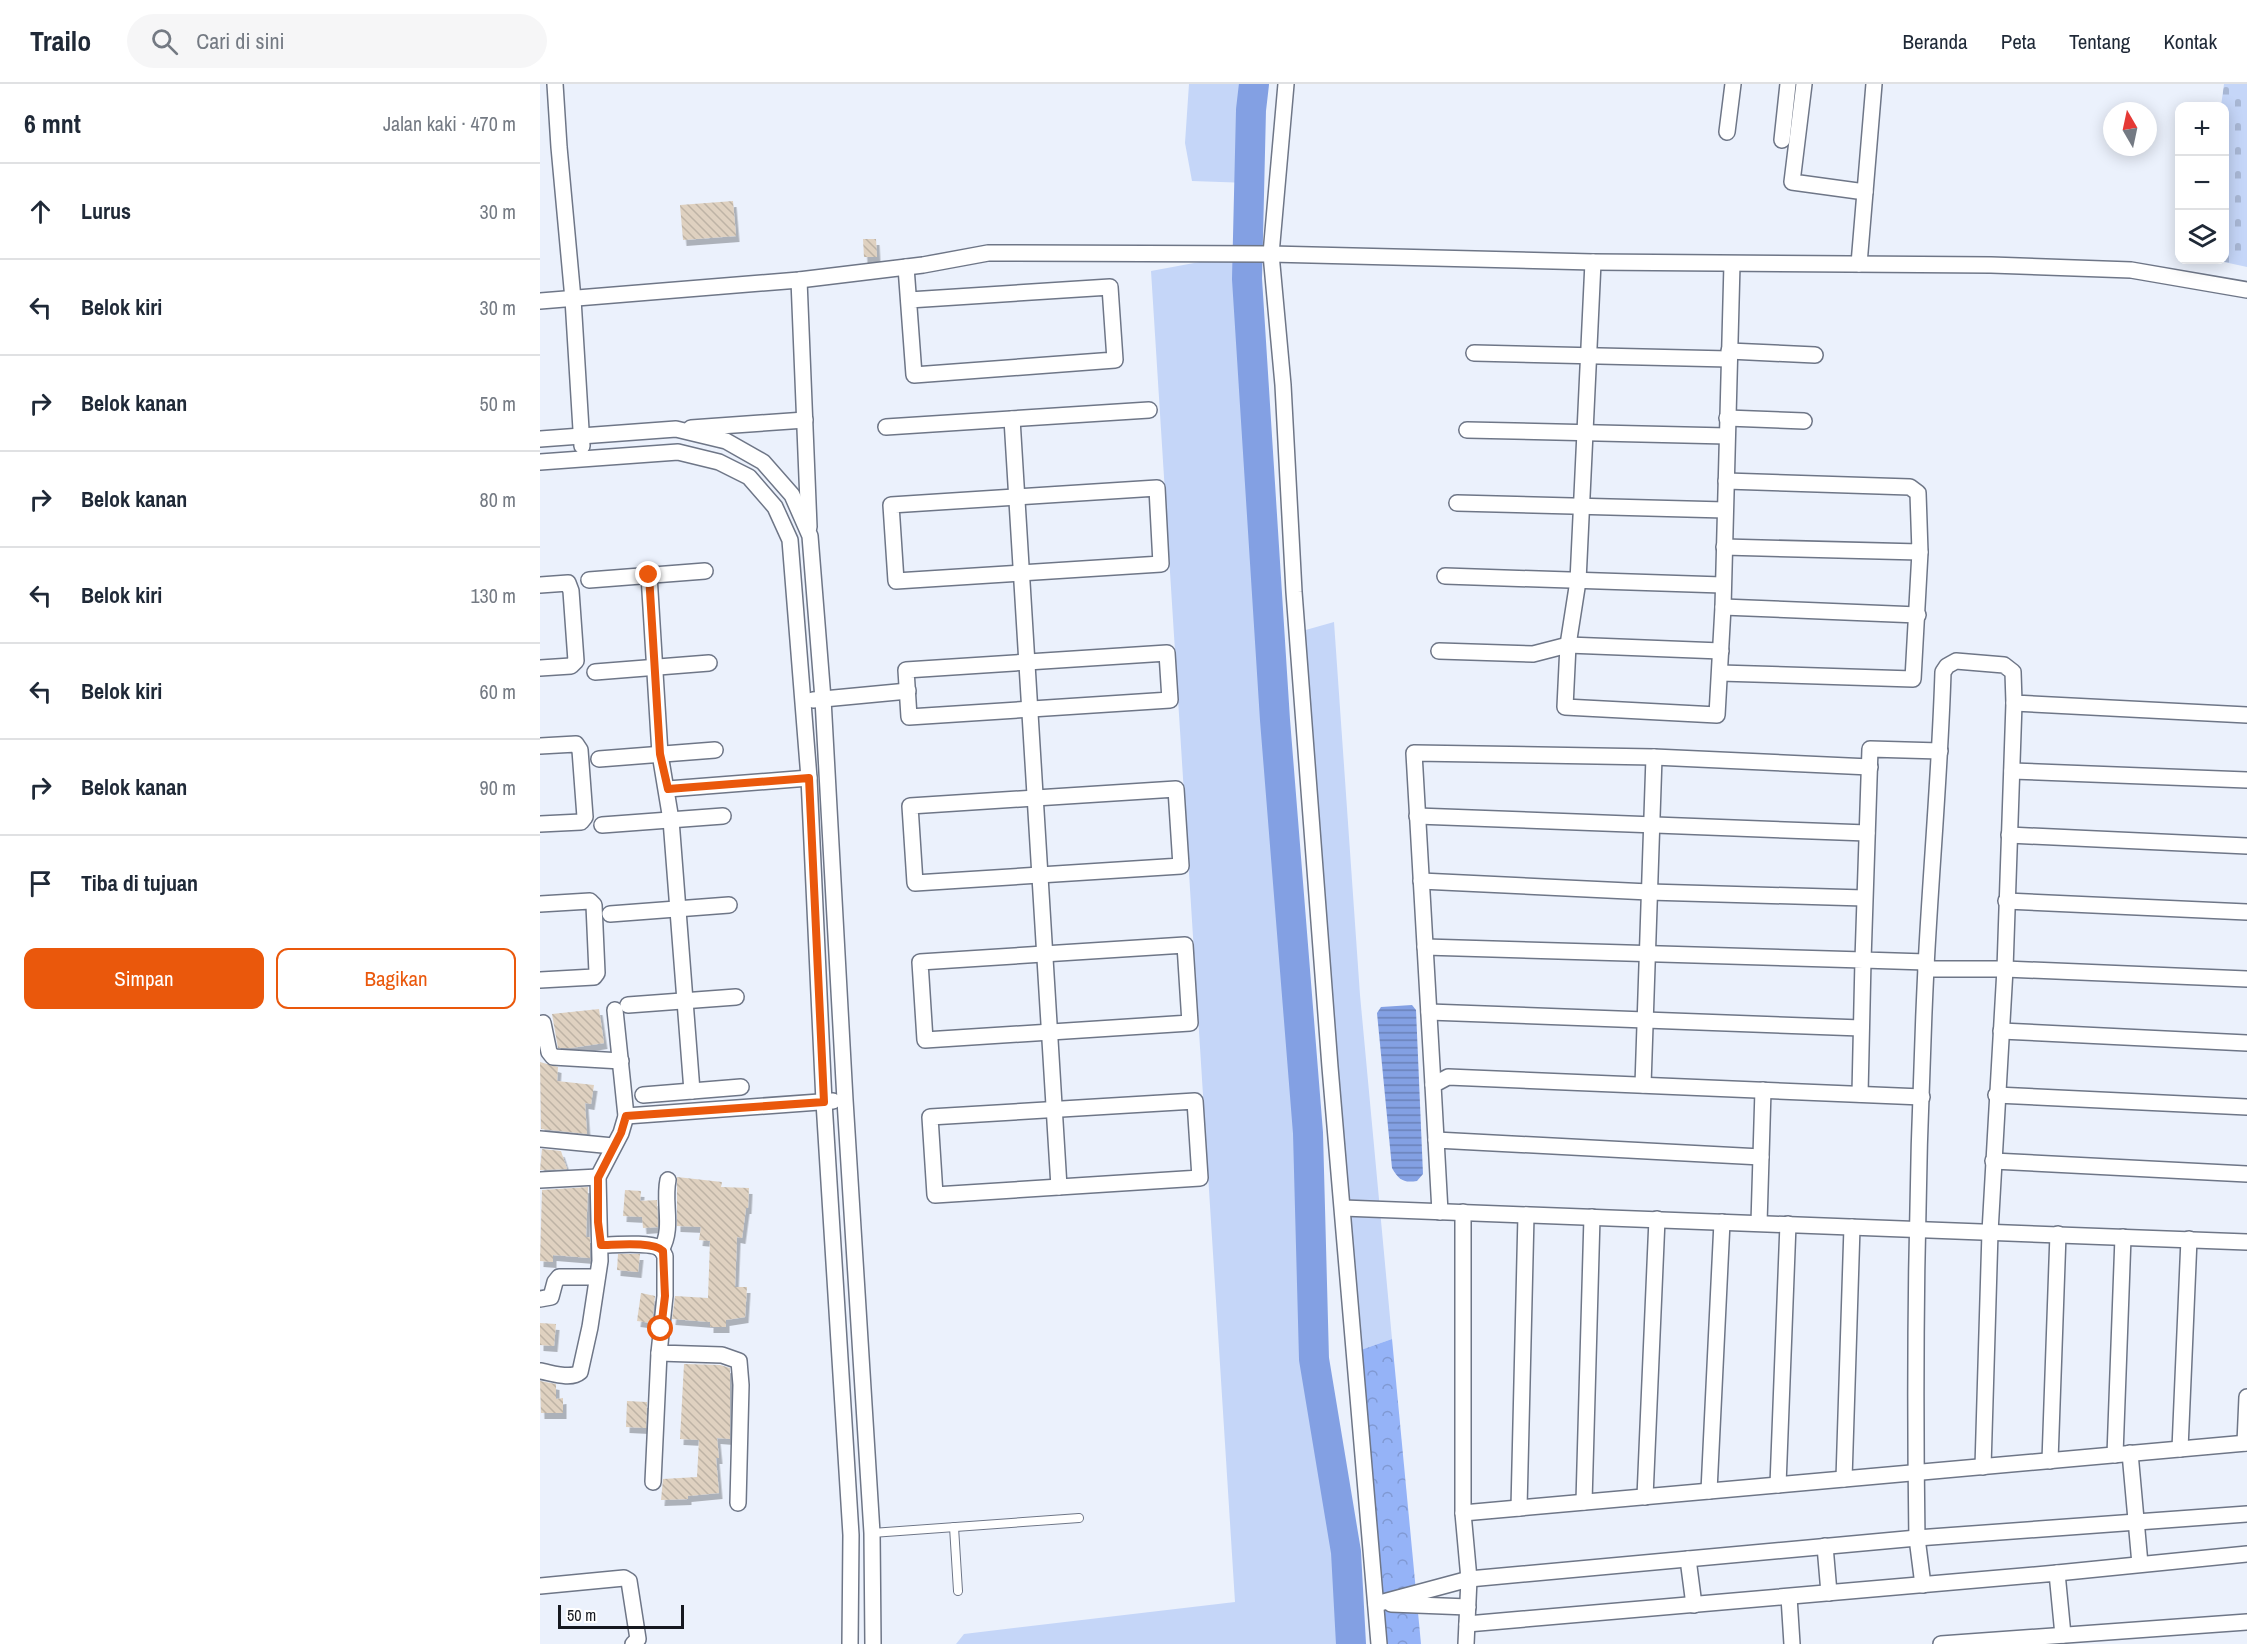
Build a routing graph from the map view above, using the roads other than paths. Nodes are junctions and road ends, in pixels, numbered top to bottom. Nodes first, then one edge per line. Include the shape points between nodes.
1 (555, 84) edge
2 (1286, 84) edge
3 (1733, 84) edge
4 (1788, 84) edge
5 (1804, 84) edge
6 (1874, 84) edge
7 (1727, 132) dead end
8 (1782, 140) dead end
9 (1865, 192) junction
10 (1267, 254) junction
11 (1593, 262) junction
12 (1731, 264) junction
13 (1859, 264) junction
14 (906, 267) junction
15 (799, 280) junction
16 (2247, 290) edge
17 (573, 298) junction
18 (909, 300) junction
19 (540, 301) edge
20 (1474, 353) dead end
21 (1729, 355) junction
22 (1815, 355) dead end
23 (1589, 357) junction
24 (1149, 410) dead end
25 (1727, 418) junction
26 (1012, 419) junction
27 (805, 420) junction
28 (1804, 421) dead end
29 (886, 427) dead end
30 (676, 429) junction
31 (1467, 430) dead end
32 (1586, 431) junction
33 (581, 436) junction
34 (1726, 436) junction
35 (540, 440) edge
36 (583, 458) junction
37 (540, 462) edge
38 (1726, 482) junction
39 (1016, 497) junction
40 (1457, 503) dead end
41 (1582, 505) junction
42 (1725, 510) junction
43 (810, 536) junction
44 (1724, 547) junction
45 (1920, 552) junction
46 (705, 571) dead end
47 (1021, 573) junction
48 (649, 575) junction
49 (1445, 576) dead end
50 (589, 580) dead end
51 (1578, 581) junction
52 (540, 585) edge
53 (1722, 585) junction
54 (1723, 607) junction
55 (1918, 615) junction
56 (1568, 645) junction
57 (1439, 651) dead end
58 (1721, 651) junction
59 (1027, 662) junction
60 (709, 663) dead end
61 (654, 667) junction
62 (540, 668) edge
63 (595, 672) dead end
64 (1720, 673) junction
65 (908, 691) junction
66 (823, 699) junction
67 (804, 700) junction
68 (2014, 703) junction
69 (1030, 709) junction
70 (2247, 715) edge
71 (540, 746) edge
72 (715, 750) dead end
73 (1940, 751) junction
74 (660, 754) junction
75 (1654, 757) junction
76 (599, 759) dead end
77 (1870, 767) junction
78 (2012, 771) junction
79 (809, 778) junction
80 (2247, 780) edge
81 (668, 789) junction
82 (1035, 798) junction
83 (723, 816) dead end
84 (1418, 816) junction
85 (671, 820) junction
86 (540, 824) edge
87 (1652, 824) junction
88 (602, 825) dead end
89 (1868, 833) junction
90 (2008, 835) junction
91 (2247, 846) edge
92 (1040, 875) junction
93 (1421, 881) junction
94 (1650, 892) junction
95 (1864, 898) junction
96 (2006, 901) junction
97 (540, 904) edge
98 (729, 905) dead end
99 (679, 909) junction
100 (2247, 912) edge
101 (610, 914) dead end
102 (1425, 947) junction
103 (1045, 954) junction
104 (1647, 954) junction
105 (1863, 960) junction
106 (1926, 965) junction
107 (2004, 969) junction
108 (2247, 979) edge
109 (540, 980) edge
110 (736, 997) dead end
111 (686, 1000) junction
112 (1429, 1012) junction
113 (1645, 1018) junction
114 (543, 1023) dead end
115 (1862, 1028) junction
116 (2001, 1031) junction
117 (1049, 1032) junction
118 (2247, 1043) edge
119 (621, 1060) junction
120 (1433, 1085) junction
121 (1643, 1085) junction
122 (741, 1087) dead end
123 (1763, 1090) junction
124 (692, 1091) junction
125 (1860, 1094) junction
126 (643, 1095) dead end
127 (1996, 1095) junction
128 (1922, 1097) junction
129 (844, 1100) junction
130 (824, 1102) junction
131 (2247, 1107) edge
132 (1054, 1109) junction
133 (626, 1116) junction
134 (540, 1139) edge
135 (1436, 1140) junction
136 (613, 1146) junction
137 (1761, 1157) junction
138 (1993, 1161) junction
139 (2247, 1174) edge
140 (598, 1178) junction
141 (540, 1180) edge
142 (668, 1180) dead end
143 (1059, 1187) junction
144 (1343, 1208) junction
145 (1440, 1212) junction
146 (1463, 1212) junction
147 (1526, 1215) junction
148 (1592, 1217) junction
149 (1657, 1220) junction
150 (1722, 1222) junction
151 (1759, 1223) junction
152 (1788, 1224) junction
153 (1852, 1227) junction
154 (1916, 1229) junction
155 (1990, 1232) junction
156 (2058, 1234) junction
157 (2122, 1237) junction
158 (2189, 1239) junction
159 (2247, 1242) edge
160 (601, 1245) junction
161 (661, 1250) junction
162 (597, 1277) junction
163 (540, 1299) edge
164 (659, 1353) junction
165 (540, 1371) edge
166 (2247, 1396) edge
167 (2246, 1443) edge
168 (2180, 1449) junction
169 (2123, 1454) junction
170 (2050, 1461) junction
171 (1983, 1467) junction
172 (1916, 1473) junction
173 (1844, 1479) junction
174 (653, 1482) dead end
175 (1778, 1485) junction
176 (1709, 1491) junction
177 (1645, 1497) junction
178 (1584, 1502) junction
179 (738, 1503) dead end
180 (1519, 1508) junction
181 (1463, 1513) junction
182 (2247, 1514) edge
183 (1079, 1518) dead end
184 (2136, 1522) junction
185 (954, 1527) junction
186 (872, 1533) junction
187 (1917, 1538) junction
188 (1824, 1546) junction
189 (2247, 1554) edge
190 (1689, 1559) junction
191 (2139, 1564) junction
192 (2057, 1573) junction
193 (1469, 1579) junction
194 (1923, 1585) junction
195 (540, 1586) edge
196 (958, 1591) dead end
197 (1829, 1593) junction
198 (1789, 1597) junction
199 (1376, 1604) junction
200 (1694, 1605) junction
201 (1468, 1607) junction
202 (2247, 1622) edge
203 (1467, 1624) junction
204 (2063, 1635) junction
205 (1971, 1643) edge
206 (633, 1644) edge
207 (850, 1644) edge
208 (873, 1644) edge
209 (1380, 1644) edge
210 (1466, 1644) edge
211 (1792, 1644) edge
212 (1941, 1644) edge

1 - 17 street
2 - 10 street
3 - 7 street
4 - 8 street
5 - 9 street via 1792,182
6 - 9 street
9 - 13 street
10 - 11 street
10 - 14 street via 988,253
10 - 144 street via 1283,385 1294,592
11 - 12 street
11 - 23 street
12 - 13 street
12 - 21 street
13 - 16 street via 2131,270
14 - 15 street
14 - 18 street
15 - 17 street
15 - 27 street
17 - 19 street
17 - 33 street
18 - 18 street via 1110,287 1115,360 914,375
20 - 23 street
21 - 22 street
21 - 23 street
21 - 25 street
23 - 32 street
24 - 26 street
25 - 28 street
25 - 34 street
26 - 29 street
26 - 39 street
27 - 30 street
27 - 43 street
30 - 33 street
30 - 43 street via 726,441 763,462 792,495
31 - 32 street
32 - 34 street
32 - 41 street
33 - 35 street
33 - 36 street
34 - 38 street
36 - 37 street
36 - 67 street via 678,452 719,462 749,477 775,507 790,540
38 - 42 street
38 - 45 street via 1914,489 1918,494
39 - 47 street
39 - 47 street via 891,505 896,581
39 - 47 street via 1157,488 1161,564
40 - 41 street
41 - 42 street
41 - 51 street
42 - 44 street
43 - 66 street
44 - 45 street
44 - 53 street
45 - 55 street
46 - 48 street
47 - 59 street
48 - 50 street
48 - 61 street
49 - 51 street
51 - 53 street
51 - 56 street
52 - 62 street via 568,583 576,661 571,666
53 - 54 street
54 - 55 street
54 - 58 street
55 - 64 street via 1913,679
56 - 57 street via 1533,654
56 - 58 street
56 - 64 street via 1565,707 1717,716
58 - 64 street
59 - 65 street via 906,670
59 - 69 street
59 - 69 street via 1167,653 1170,700
60 - 61 street
61 - 63 street
61 - 74 street
65 - 66 street
65 - 69 street via 909,717
66 - 67 street
66 - 129 street
67 - 79 street
68 - 70 street
68 - 73 street via 2013,672 2004,665 1956,661 1947,666 1943,672
68 - 78 street
69 - 82 street
71 - 86 street via 576,744 580,750 585,817 581,822
72 - 74 street
73 - 77 street via 1870,749
73 - 106 street
74 - 76 street
74 - 81 street
75 - 77 street
75 - 84 street via 1414,753
75 - 87 street
77 - 89 street
78 - 80 street
78 - 90 street
79 - 81 street
79 - 130 street
81 - 85 street
82 - 92 street
82 - 92 street via 910,806 915,883
82 - 92 street via 1176,789 1181,866
83 - 85 street
84 - 87 street
84 - 93 street
85 - 88 street
85 - 99 street
87 - 89 street
87 - 94 street
89 - 95 street
90 - 91 street
90 - 96 street
92 - 103 street
93 - 94 street
93 - 102 street
94 - 95 street
94 - 104 street
95 - 105 street
96 - 100 street
96 - 107 street
97 - 109 street via 590,901 594,905 597,973 594,977
98 - 99 street
99 - 101 street
99 - 111 street
102 - 104 street
102 - 112 street
103 - 117 street
103 - 117 street via 920,962 925,1040
103 - 117 street via 1185,945 1190,1023
104 - 105 street
104 - 113 street
105 - 106 street
105 - 115 street
106 - 107 street
106 - 128 street
107 - 108 street
107 - 116 street
110 - 111 street
111 - 119 street via 622,1007
111 - 124 street
112 - 113 street
112 - 120 street
113 - 115 street
113 - 121 street
114 - 119 street via 549,1052 554,1057
115 - 125 street
116 - 118 street
116 - 127 street
117 - 132 street
119 - 133 street
120 - 121 street via 1448,1077
120 - 135 street
121 - 123 street
122 - 124 street
123 - 125 street
123 - 137 street
124 - 126 street
125 - 128 street
127 - 131 street
127 - 138 street
128 - 154 street
129 - 130 street
129 - 186 street
130 - 133 street
130 - 207 street via 851,1535
132 - 143 street
132 - 143 street via 930,1117 935,1195
132 - 143 street via 1195,1101 1200,1178
133 - 136 street
134 - 136 street
135 - 137 street
135 - 145 street
136 - 140 street
137 - 151 street
138 - 139 street
138 - 155 street
140 - 141 street
140 - 160 street
142 - 161 street via 668,1234
144 - 145 street
144 - 199 street
145 - 146 street
146 - 147 street
146 - 181 street
147 - 148 street
147 - 180 street
148 - 149 street
148 - 178 street
149 - 150 street
149 - 177 street
150 - 151 street
150 - 176 street
151 - 152 street
152 - 153 street
152 - 175 street
153 - 154 street
153 - 173 street
154 - 155 street
154 - 172 street
155 - 156 street
155 - 171 street
156 - 157 street
156 - 170 street
157 - 158 street
157 - 169 street
158 - 159 street
158 - 168 street
160 - 161 street via 651,1246
160 - 162 street
161 - 164 street via 665,1296
162 - 163 street via 559,1277 551,1297
162 - 165 street via 580,1371 573,1376
164 - 174 street
164 - 179 street via 722,1355 739,1361
166 - 167 street
167 - 168 street
168 - 169 street
169 - 170 street
169 - 184 street
170 - 171 street
171 - 172 street
172 - 173 street
172 - 187 street
173 - 175 street
175 - 176 street
176 - 177 street
177 - 178 street
178 - 180 street
180 - 181 street
181 - 193 street
182 - 184 street
183 - 185 lane
184 - 187 street
184 - 191 street
185 - 186 lane
185 - 196 lane
186 - 208 street
187 - 188 street
187 - 194 street
188 - 190 street
188 - 197 street
189 - 191 street
190 - 193 street
190 - 200 street
191 - 192 street
192 - 194 street
192 - 204 street
193 - 199 street
193 - 201 street
194 - 197 street
195 - 206 street via 624,1578 629,1581 638,1639
197 - 198 street
198 - 200 street
198 - 211 street
199 - 201 street
199 - 209 street
200 - 203 street
201 - 203 street
202 - 204 street
203 - 210 street
204 - 205 street
205 - 212 street

